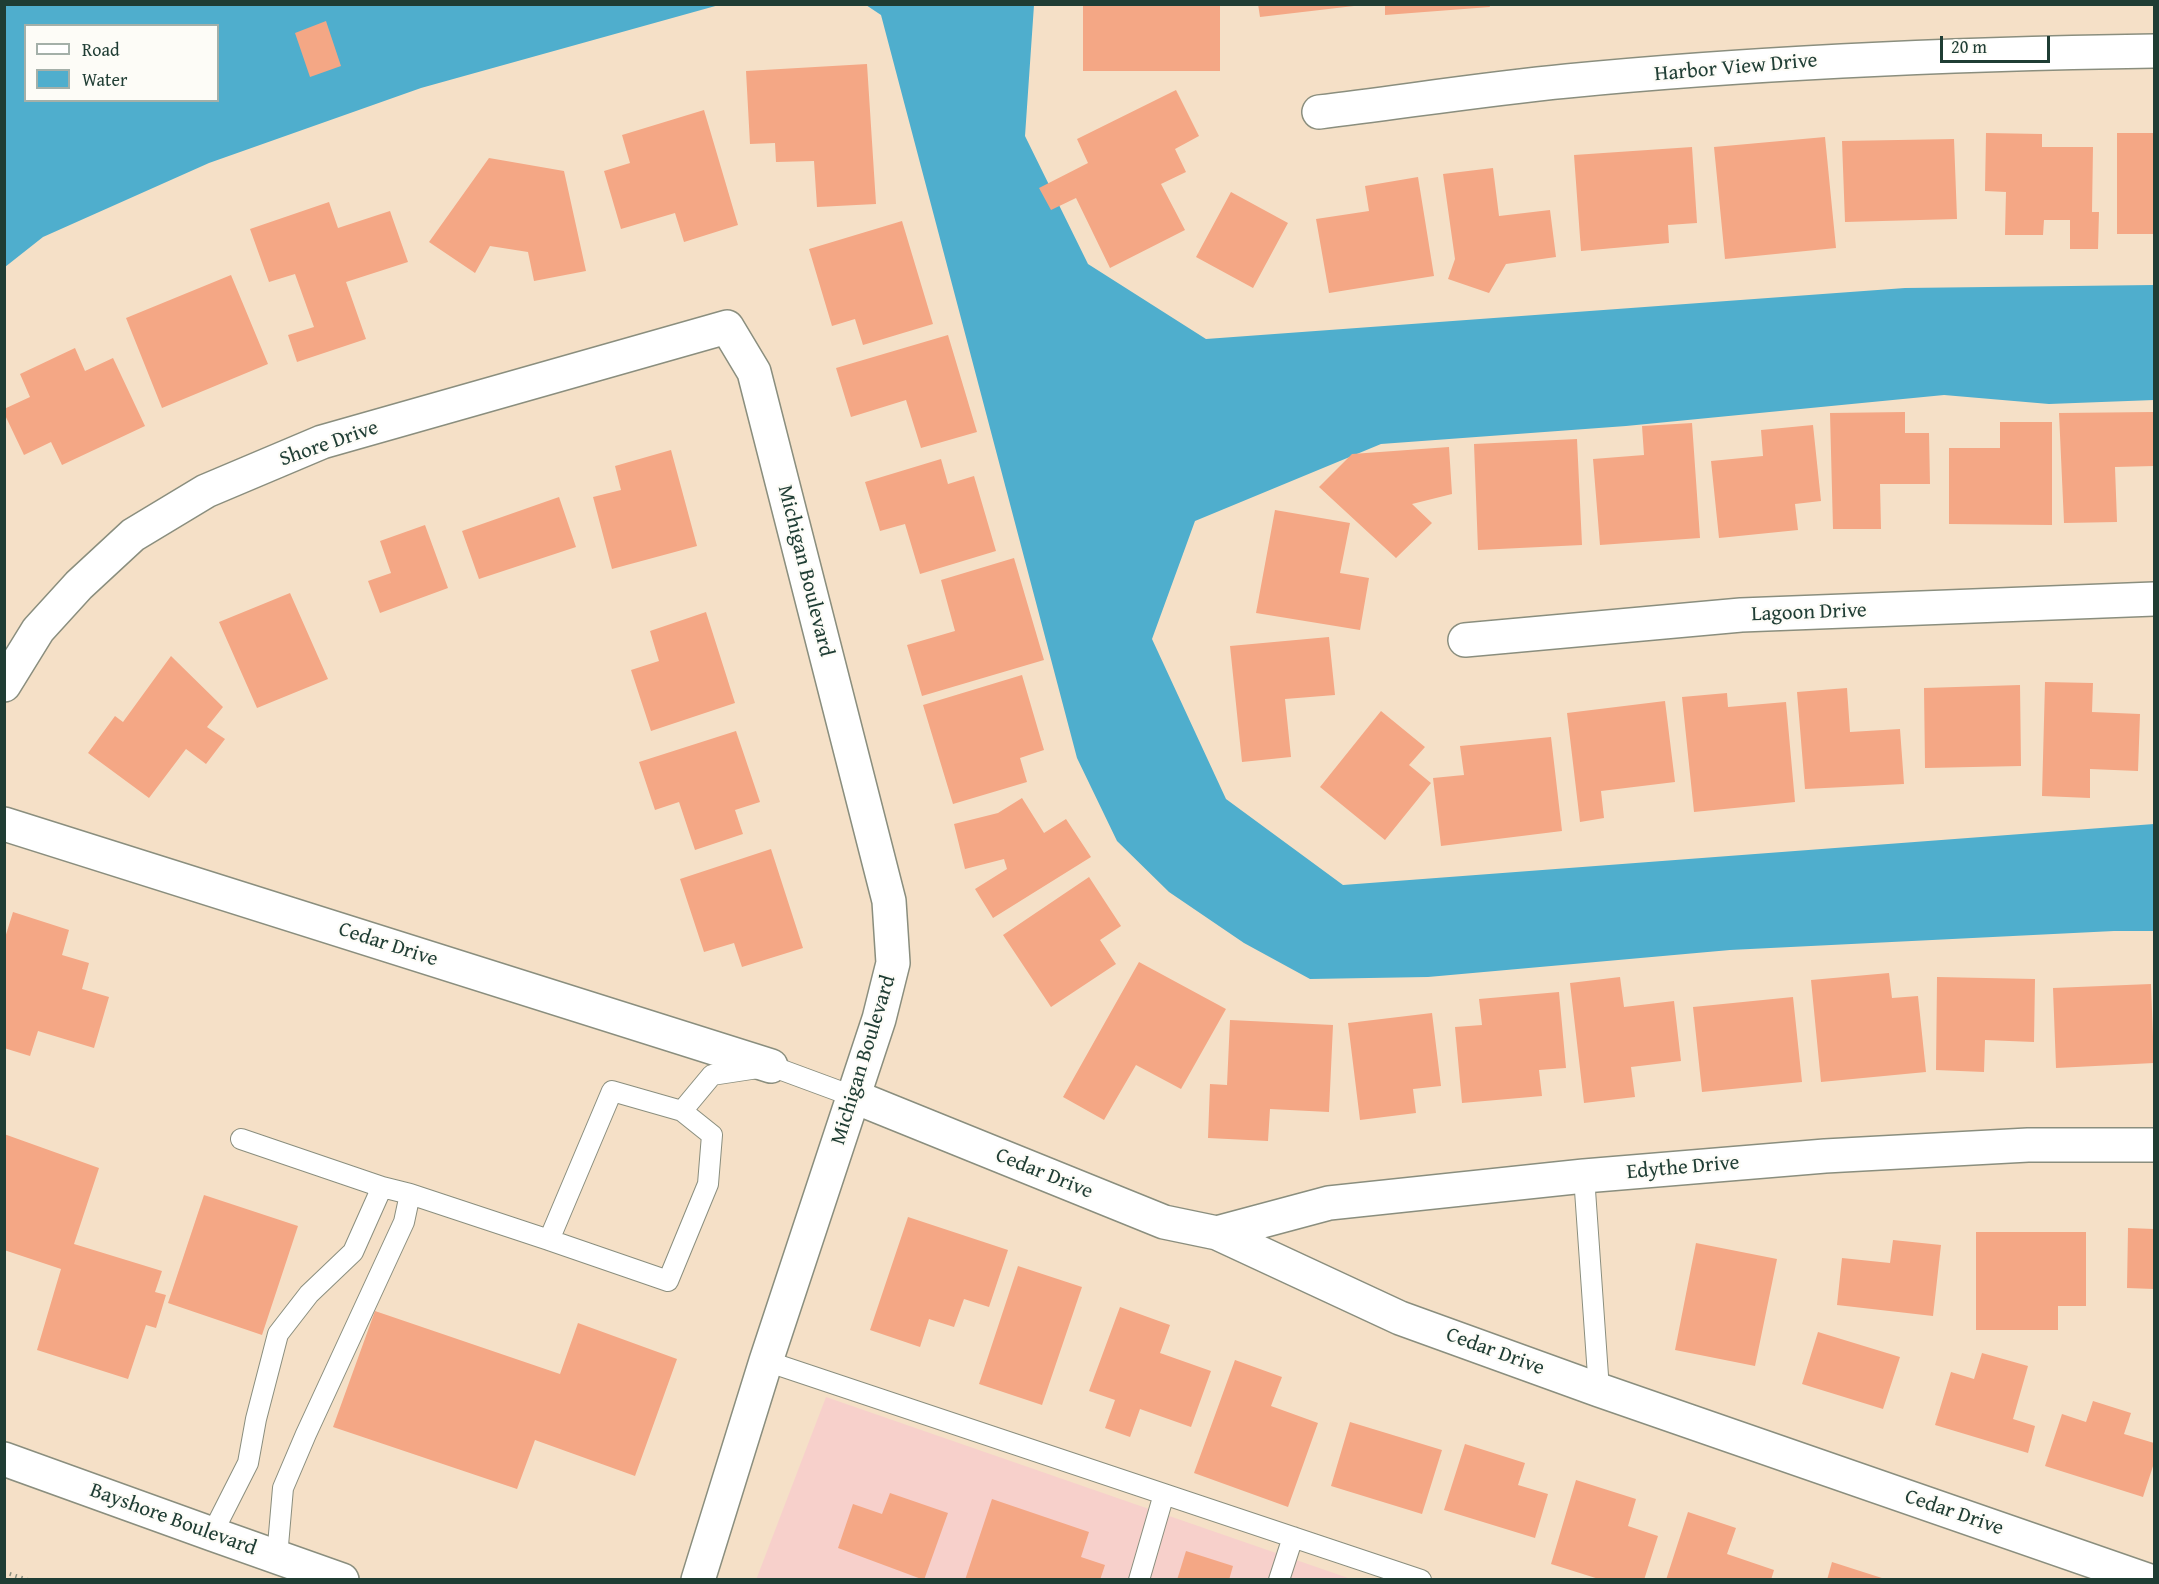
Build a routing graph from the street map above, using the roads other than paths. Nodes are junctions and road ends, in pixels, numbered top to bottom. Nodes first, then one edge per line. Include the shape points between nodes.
1 (2154, 51) edge
2 (1319, 112) dead end
3 (728, 327) joint
4 (2154, 599) edge
5 (1465, 639) dead end
6 (4, 685) edge
7 (4, 824) edge
8 (771, 1066) junction
9 (855, 1097) junction
10 (682, 1111) junction
11 (242, 1139) dead end
12 (2154, 1145) edge
13 (1584, 1176) junction
14 (382, 1186) junction
15 (410, 1194) junction
16 (1217, 1233) junction
17 (549, 1240) junction
18 (766, 1361) junction
19 (1599, 1390) junction
20 (4, 1459) edge
21 (1164, 1494) junction
22 (212, 1534) junction
23 (1293, 1537) junction
24 (277, 1557) junction
25 (342, 1580) edge
26 (698, 1580) edge
27 (1139, 1580) edge
28 (1279, 1580) edge
29 (1421, 1580) edge
30 (2147, 1580) edge

1 - 2 street, Harbor View Drive via 1827,61 1566,81
3 - 6 street, Shore Drive via 322,442 206,491 133,535 79,585 38,630
3 - 9 street, Michigan Boulevard via 754,372 889,901 893,963
4 - 5 street, Lagoon Drive via 1741,615
7 - 8 street, Cedar Drive
8 - 9 lane
8 - 10 lane via 712,1075
9 - 16 street, Cedar Drive via 1164,1222
9 - 18 street, Michigan Boulevard
10 - 17 lane via 612,1091
10 - 17 lane via 712,1135 708,1184 668,1281
11 - 14 lane
12 - 13 street, Edythe Drive via 2028,1145 1825,1156
13 - 16 street, Edythe Drive via 1329,1203
13 - 19 lane
14 - 15 lane
14 - 22 lane via 353,1252 309,1294 278,1334 248,1463
15 - 17 lane
15 - 24 lane via 404,1222 283,1488
16 - 19 street, Cedar Drive via 1400,1318
18 - 21 lane
18 - 26 street, Michigan Boulevard
19 - 30 street, Cedar Drive
20 - 22 street, Bayshore Boulevard
21 - 23 lane
21 - 27 lane
22 - 24 street, Bayshore Boulevard
23 - 28 lane
23 - 29 lane
24 - 25 street, Bayshore Boulevard

